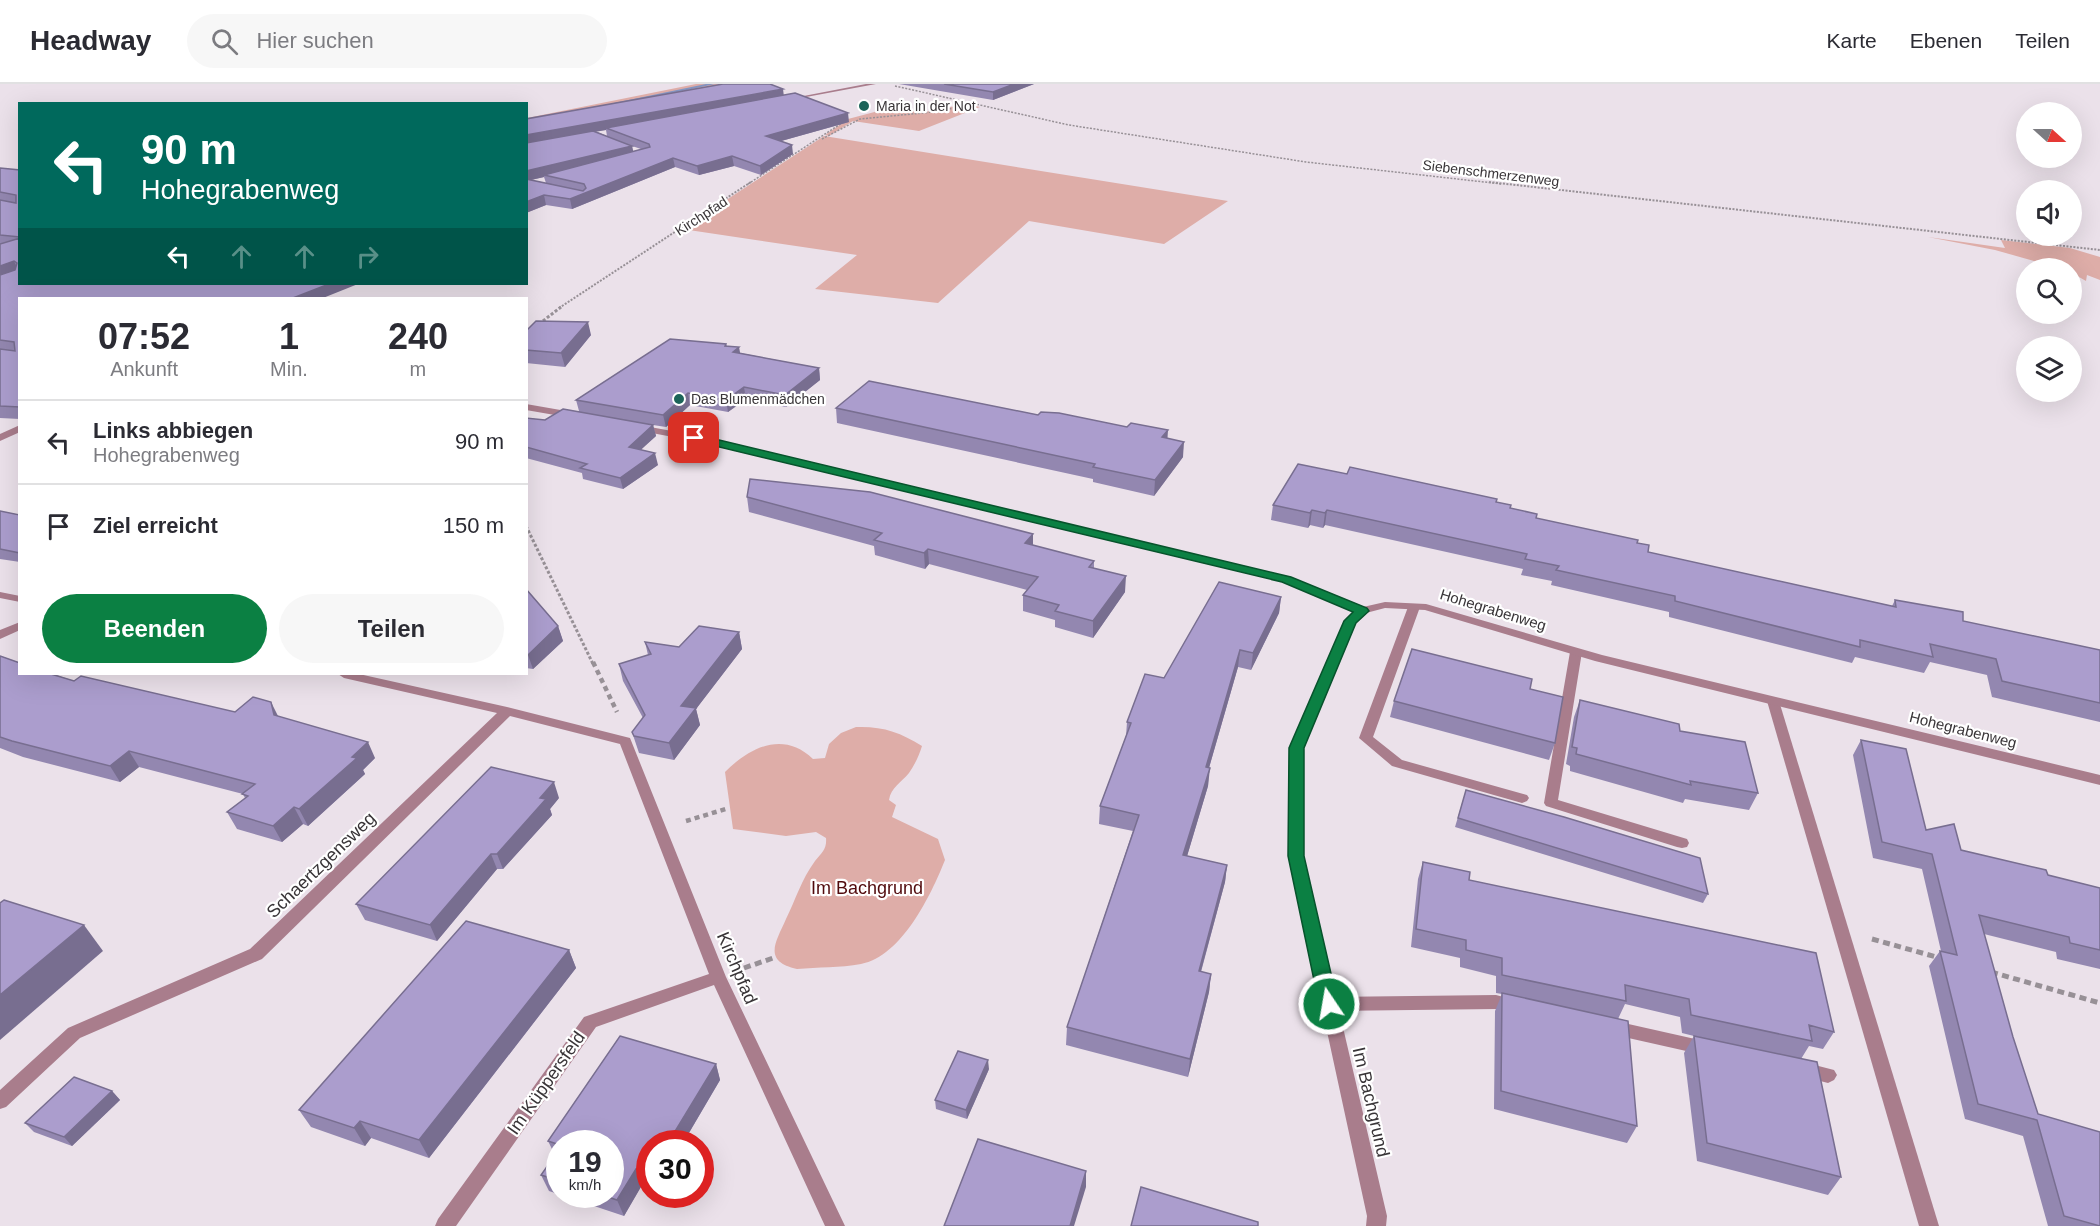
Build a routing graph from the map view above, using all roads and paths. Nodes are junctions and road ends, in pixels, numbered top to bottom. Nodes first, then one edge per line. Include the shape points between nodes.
1 (874, 84) edge
2 (896, 87) dead end
3 (817, 94) junction
4 (784, 101) edge
5 (966, 104) junction
6 (818, 140) junction
7 (2100, 250) edge
8 (538, 325) edge
9 (528, 407) edge
10 (582, 417) edge
11 (627, 425) edge
12 (18, 429) edge
13 (0, 438) edge
14 (528, 530) edge
15 (0, 595) edge
16 (18, 599) edge
17 (1414, 606) junction
18 (1362, 611) junction
19 (18, 626) edge
20 (0, 635) edge
21 (1576, 652) junction
22 (348, 675) edge
23 (1773, 700) junction
24 (507, 711) junction
25 (603, 735) junction
26 (2100, 780) edge
27 (1522, 798) dead end
28 (729, 808) dead end
29 (659, 829) junction
30 (1682, 843) dead end
31 (1843, 930) junction
32 (1943, 959) edge
33 (1988, 971) edge
34 (718, 977) junction
35 (2100, 1003) edge
36 (1329, 1004) junction
37 (1530, 1010) edge
38 (1599, 1025) edge
39 (1725, 1053) edge
40 (1782, 1065) edge
41 (1828, 1075) dead end
42 (0, 1101) edge
43 (445, 1226) edge
44 (835, 1226) edge
45 (1376, 1226) edge
46 (1929, 1226) edge

1 - 3 street
2 - 5 path, Siebenschmerzenweg
3 - 4 street
3 - 6 path, Kirchpfad via 838,102 845,121
5 - 6 path via 943,111 860,119
5 - 7 path, Siebenschmerzenweg via 1069,125 1306,162
6 - 8 path, Kirchpfad via 574,297
9 - 10 street
11 - 18 street via 1286,579
12 - 13 street
14 - 25 path via 620,718
15 - 16 street
17 - 18 street, Hohegrabenweg via 1385,605
17 - 21 street, Hohegrabenweg
17 - 27 street via 1366,738 1397,763
18 - 36 street, Im Bachgrund via 1350,621 1297,748 1296,856
19 - 20 street
21 - 23 street, Hohegrabenweg
21 - 30 street via 1551,803
22 - 24 street
23 - 26 street, Hohegrabenweg
23 - 31 street
24 - 25 street, Kirchpfad
24 - 42 street, Schaertzgensweg via 256,954 74,1033
25 - 29 street, Kirchpfad via 625,741
28 - 29 path
29 - 34 street, Kirchpfad
31 - 32 path
31 - 46 street
33 - 35 path
34 - 43 street, Im Küppersfeld via 590,1022
34 - 44 street, Kirchpfad
36 - 37 street via 1496,1002
36 - 45 street, Im Bachgrund via 1377,1216
38 - 39 street
40 - 41 street

